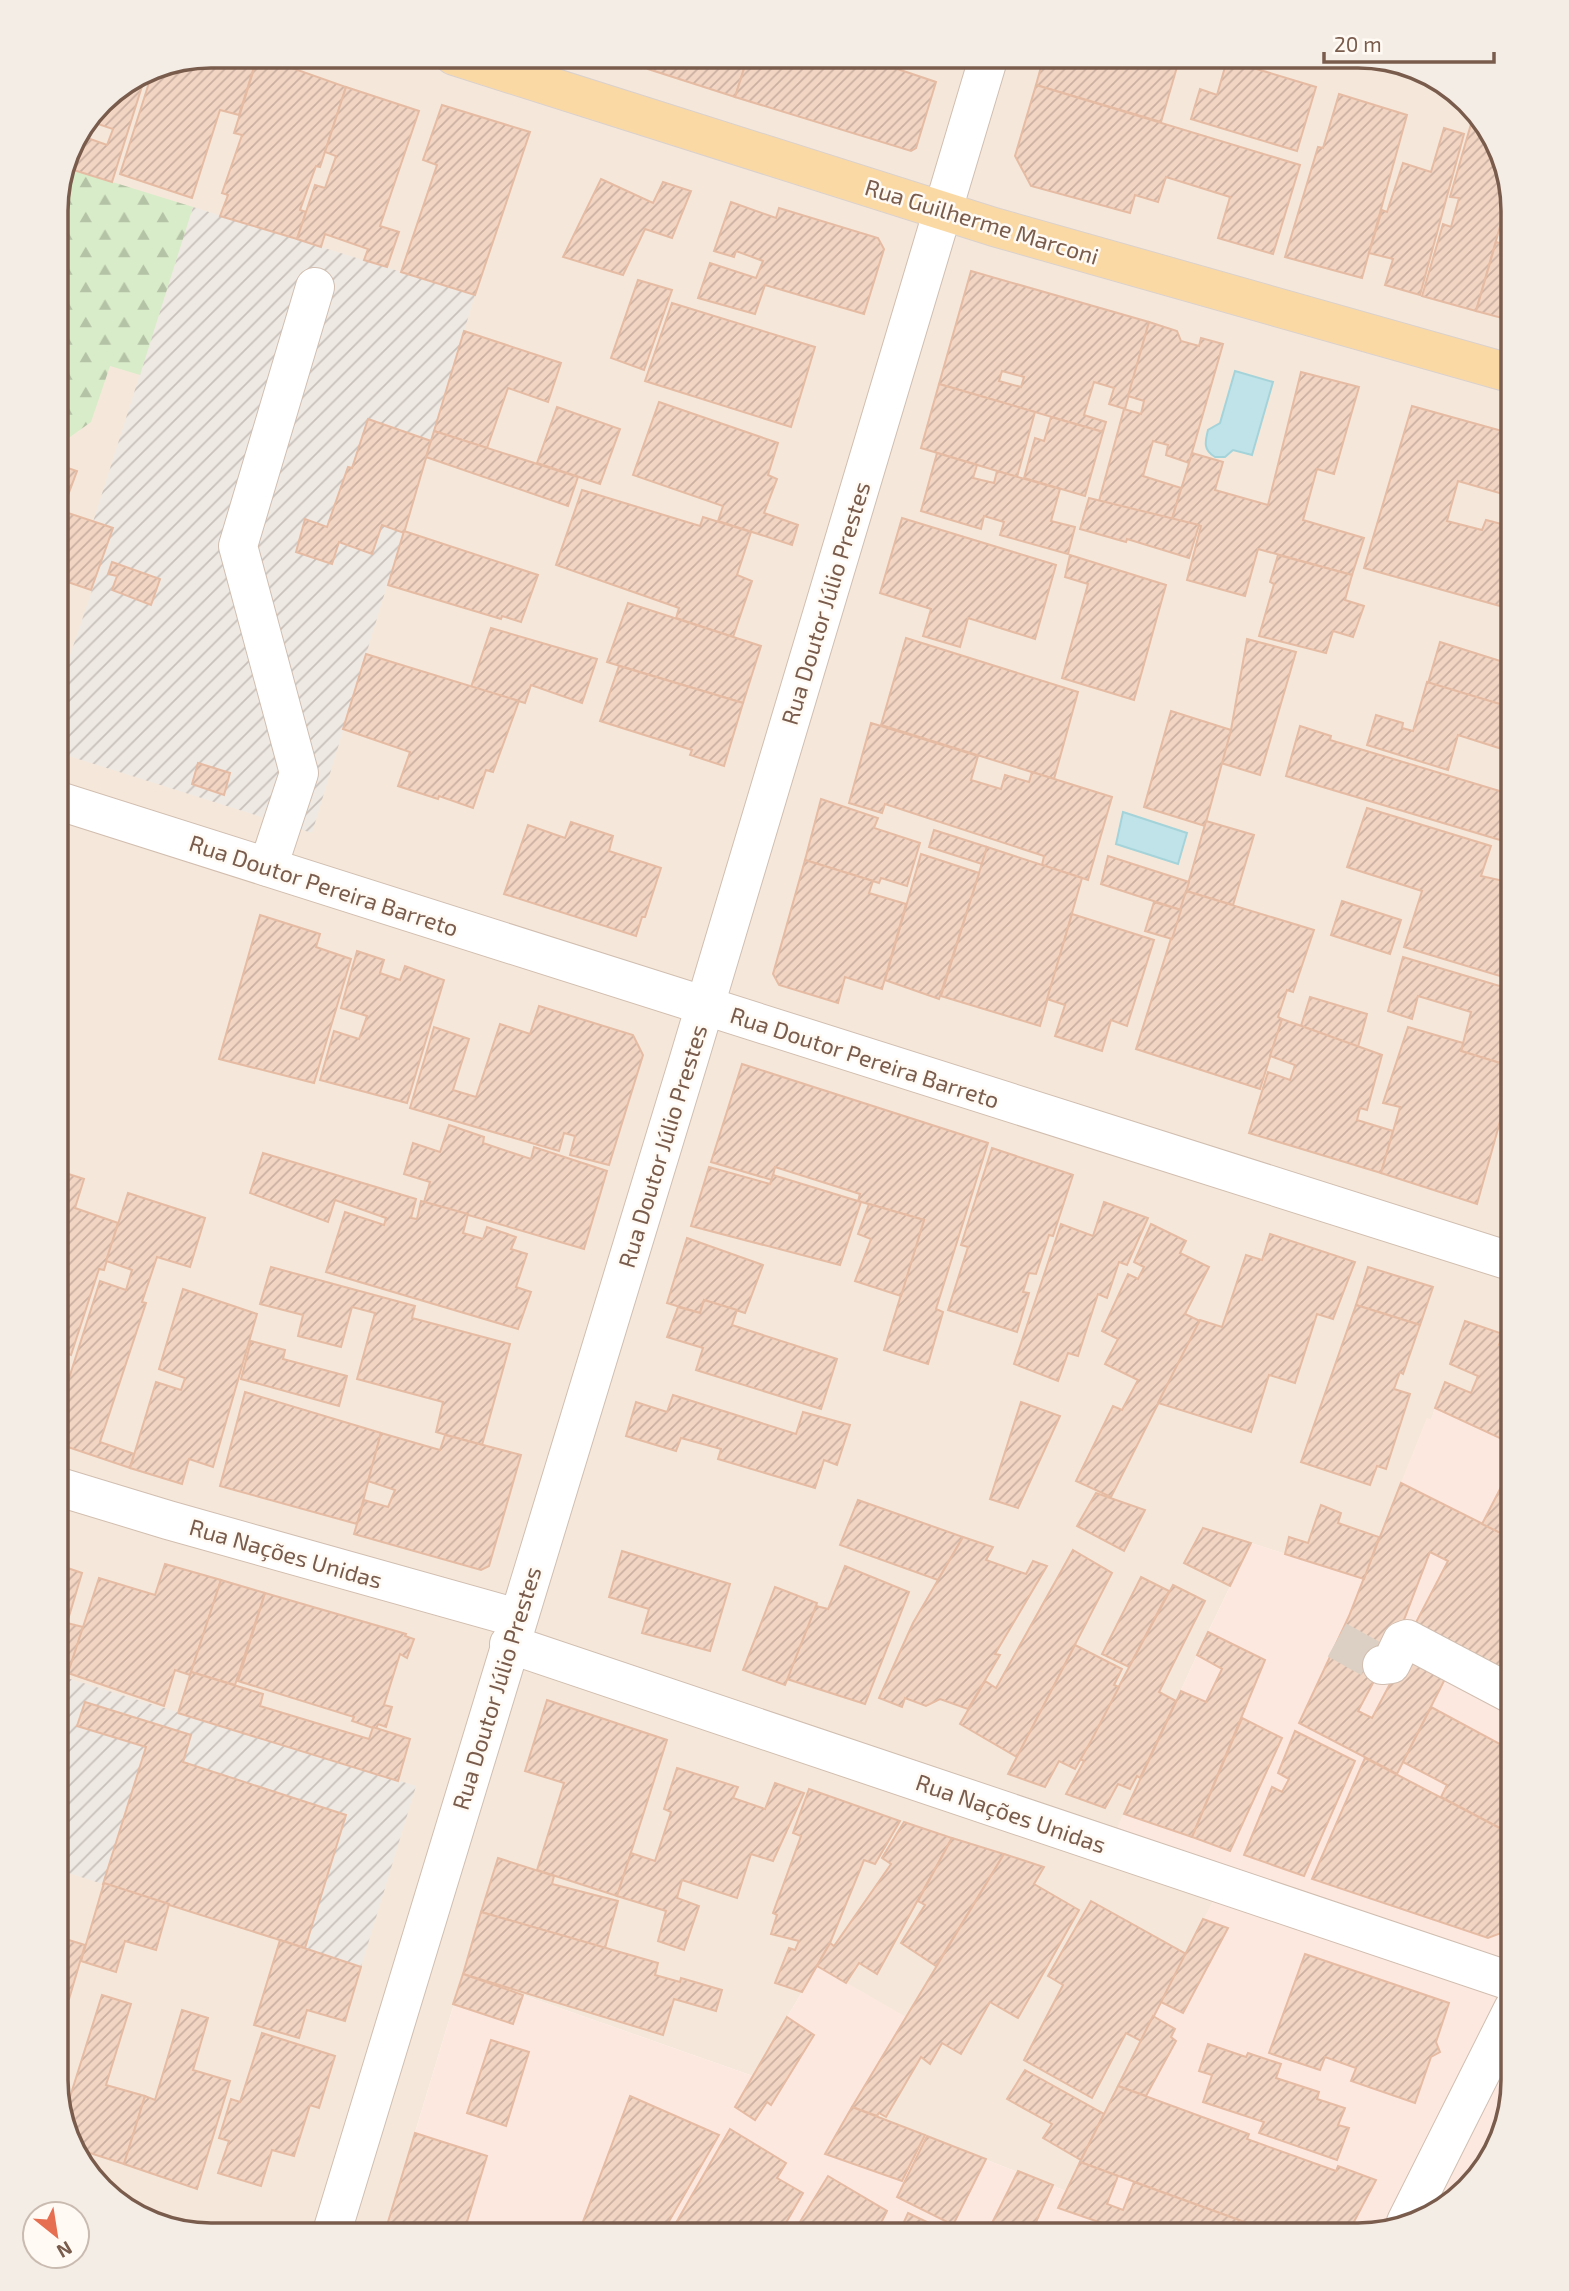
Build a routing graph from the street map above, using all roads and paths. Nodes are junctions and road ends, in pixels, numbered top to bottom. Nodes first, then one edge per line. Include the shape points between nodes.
1 (493, 68) edge
2 (985, 69) edge
3 (943, 211) junction
4 (316, 287) dead end
5 (1501, 371) edge
6 (69, 804) edge
7 (268, 867) junction
8 (705, 1006) junction
9 (1501, 1250) edge
10 (68, 1490) edge
11 (513, 1631) junction
12 (1382, 1665) dead end
13 (1501, 1689) edge
14 (1501, 1978) edge
15 (1501, 2032) edge
16 (1411, 2212) edge
17 (335, 2222) edge

1 - 3 main road, Rua Guilherme Marconi
2 - 3 street, Rua Doutor Júlio Prestes
3 - 5 main road, Rua Guilherme Marconi
3 - 8 street, Rua Doutor Júlio Prestes
4 - 7 street via 238,546 299,773
6 - 7 street, Rua Doutor Pereira Barreto
7 - 8 street, Rua Doutor Pereira Barreto
8 - 9 street, Rua Doutor Pereira Barreto
8 - 11 street, Rua Doutor Júlio Prestes
10 - 11 street, Rua Nações Unidas
11 - 14 street, Rua Nações Unidas
11 - 17 street, Rua Doutor Júlio Prestes
12 - 13 street via 1391,1664 1407,1639
15 - 16 street

